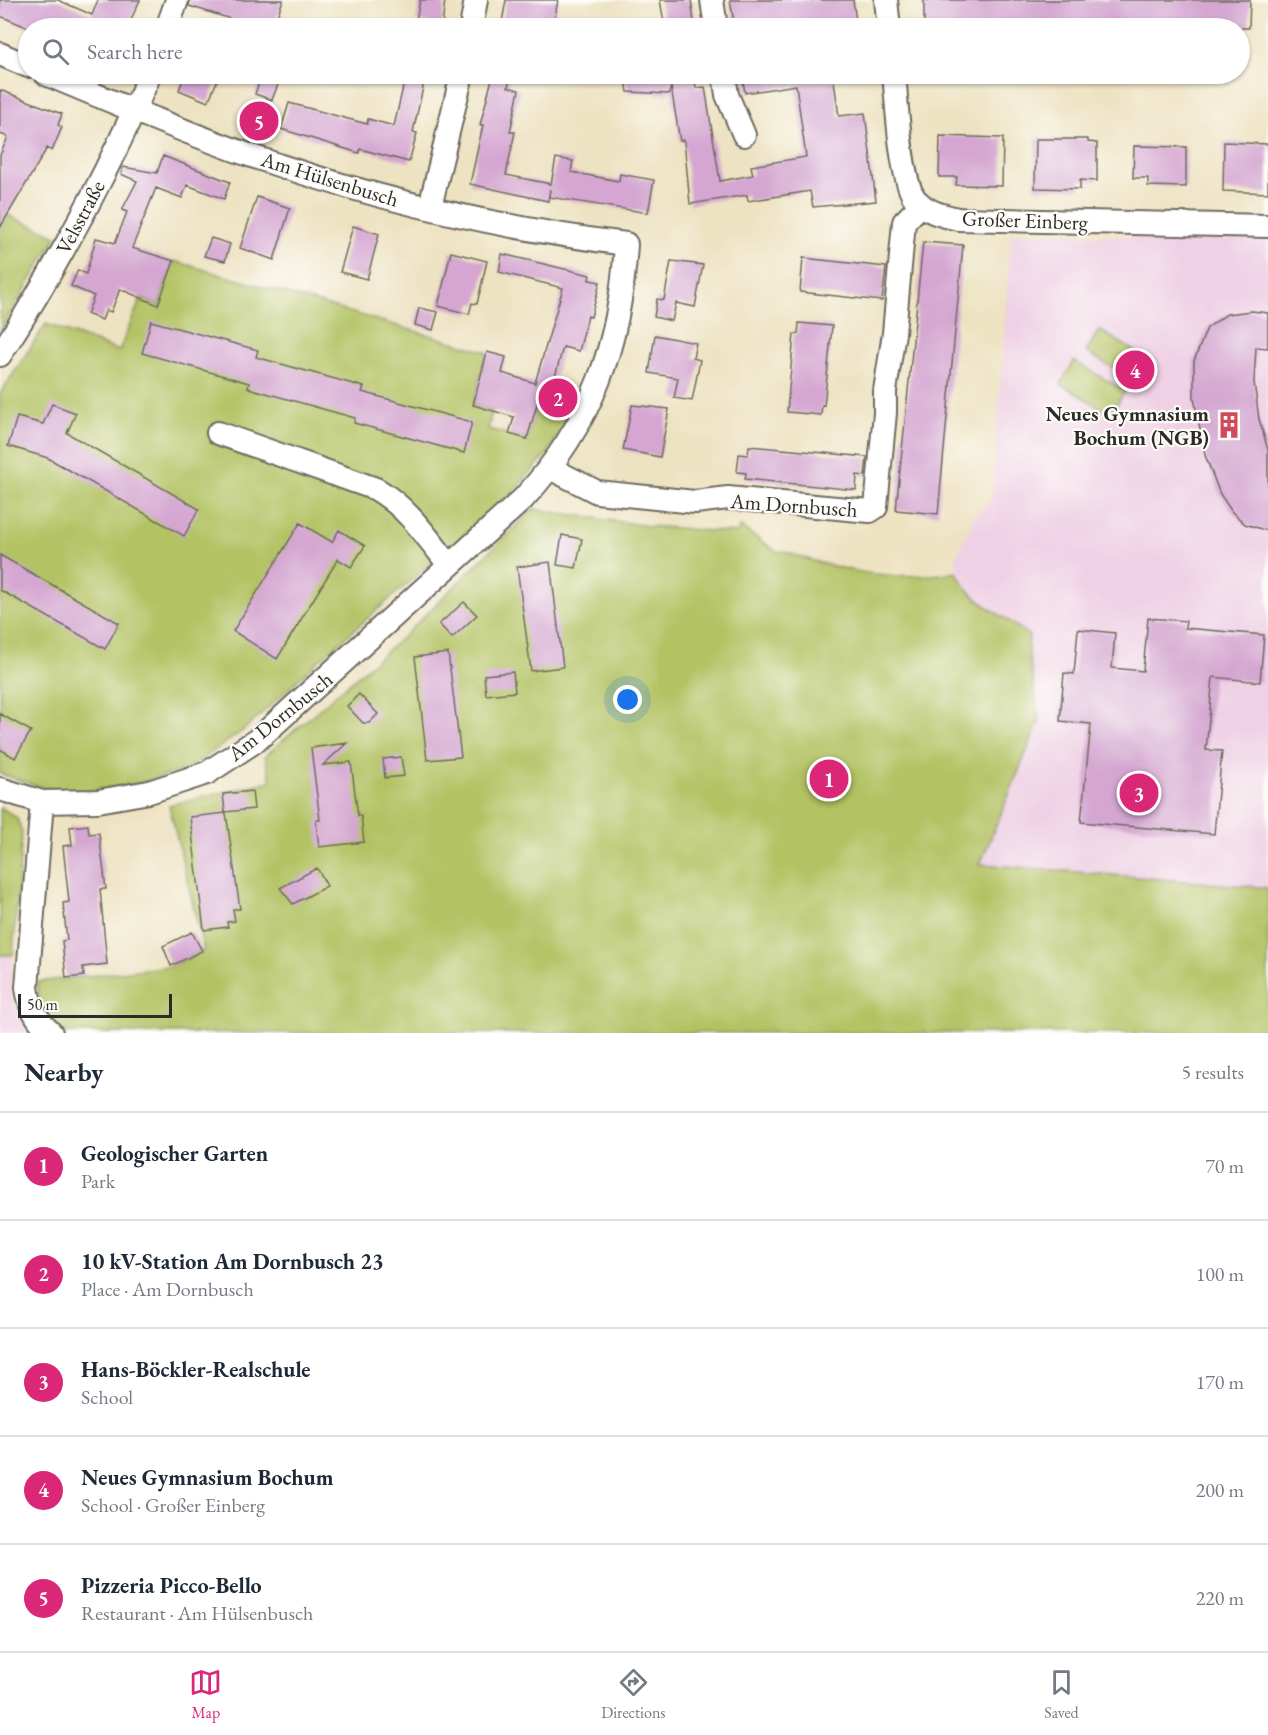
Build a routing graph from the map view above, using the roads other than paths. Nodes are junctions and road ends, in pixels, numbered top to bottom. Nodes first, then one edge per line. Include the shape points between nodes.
1 (177, 0) edge
2 (476, 0) edge
3 (712, 0) edge
4 (886, 0) edge
5 (171, 18) edge
6 (473, 18) edge
7 (715, 18) edge
8 (888, 18) edge
9 (0, 54) edge
10 (18, 62) edge
11 (70, 84) edge
12 (146, 84) edge
13 (460, 84) edge
14 (726, 84) edge
15 (895, 84) edge
16 (134, 110) junction
17 (744, 135) dead end
18 (921, 205) junction
19 (430, 207) junction
20 (1268, 226) edge
21 (626, 244) joint
22 (0, 355) edge
23 (218, 433) dead end
24 (550, 468) junction
25 (449, 565) junction
26 (0, 789) edge
27 (42, 802) junction
28 (51, 1033) edge

1 - 5 street
2 - 6 street
3 - 7 street
4 - 8 street
9 - 10 street
11 - 16 street, Am Hülsenbusch
12 - 16 street, Velsstraße
13 - 19 street
14 - 17 street
15 - 18 street via 907,182
16 - 19 street, Am Hülsenbusch via 250,155 336,183
16 - 22 street, Velsstraße via 67,243
18 - 20 street, Großer Einberg via 935,214 958,219
18 - 24 street, Am Dornbusch via 904,222 876,507 870,511 728,498 695,502 597,492
19 - 21 street, Am Hülsenbusch via 517,227
21 - 24 street, Am Dornbusch via 623,291 605,366 579,422
23 - 25 street via 376,489 394,499
24 - 25 street, Am Dornbusch via 523,499
25 - 27 street, Am Dornbusch via 256,740 207,773 118,798
26 - 27 street, Am Dornbusch
27 - 28 street via 27,987 36,1017

